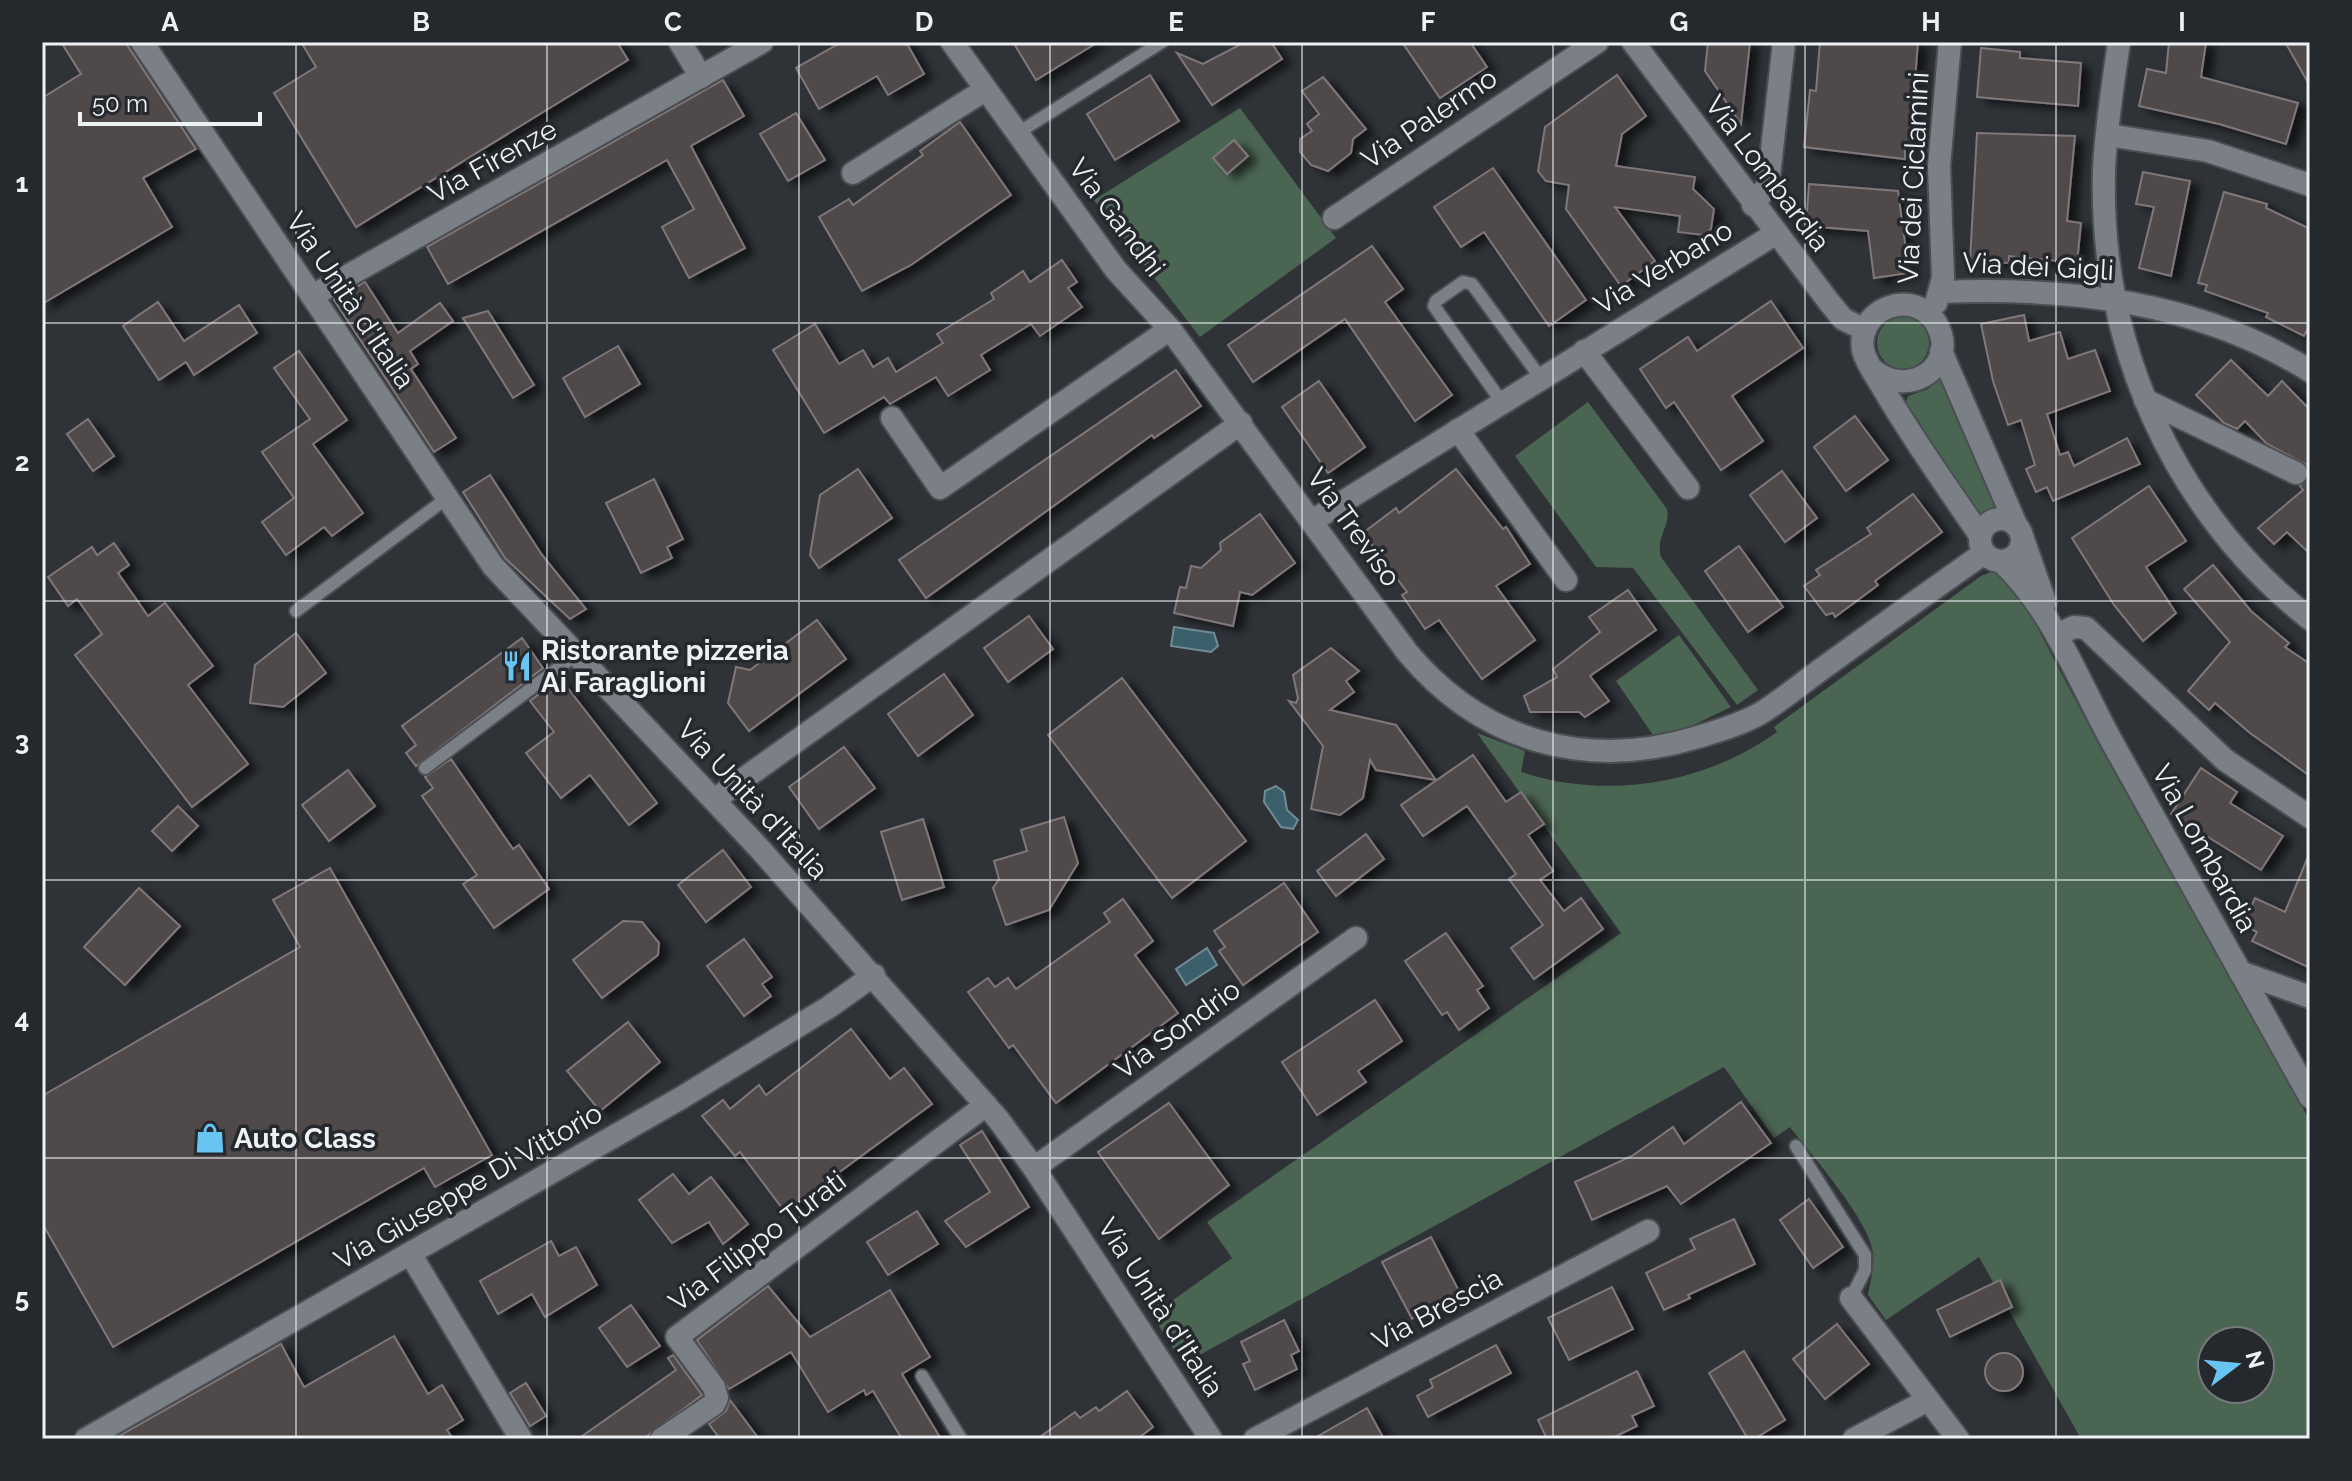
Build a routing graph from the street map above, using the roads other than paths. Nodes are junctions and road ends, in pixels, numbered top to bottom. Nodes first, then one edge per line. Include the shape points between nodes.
1 (142, 42) edge
2 (680, 42) edge
3 (762, 42) edge
4 (952, 42) edge
5 (1162, 42) edge
6 (1597, 42) edge
7 (1633, 42) edge
8 (1784, 42) edge
9 (1950, 42) edge
10 (2119, 42) edge
11 (701, 77) junction
12 (985, 90) junction
13 (1016, 134) junction
14 (2108, 135) junction
15 (853, 173) dead end
16 (2310, 185) edge
17 (1753, 205) junction
18 (1334, 218) dead end
19 (1775, 234) junction
20 (1941, 292) junction
21 (312, 296) junction
22 (2112, 297) junction
23 (1929, 314) junction
24 (1170, 329) junction
25 (1865, 330) junction
26 (1584, 351) junction
27 (1941, 351) junction
28 (1873, 370) junction
29 (2310, 371) edge
30 (1540, 377) junction
31 (2145, 400) junction
32 (1501, 401) junction
33 (892, 418) dead end
34 (1241, 423) junction
35 (1458, 430) junction
36 (2296, 473) dead end
37 (1688, 488) dead end
38 (447, 498) junction
39 (1312, 521) junction
40 (2019, 530) junction
41 (1989, 550) junction
42 (1566, 580) dead end
43 (296, 611) dead end
44 (2310, 619) edge
45 (2054, 631) junction
46 (577, 654) junction
47 (425, 768) dead end
48 (714, 800) junction
49 (2310, 817) edge
50 (1356, 938) dead end
51 (2240, 972) junction
52 (874, 975) junction
53 (2310, 997) edge
54 (2310, 1097) edge
55 (986, 1105) junction
56 (1796, 1146) dead end
57 (1034, 1168) junction
58 (1648, 1231) dead end
59 (411, 1255) junction
60 (1851, 1298) joint
61 (922, 1376) dead end
62 (1928, 1400) junction
63 (86, 1439) edge
64 (521, 1439) edge
65 (662, 1439) edge
66 (961, 1439) edge
67 (1211, 1439) edge
68 (1255, 1439) edge
69 (1854, 1439) edge
70 (1958, 1439) edge

1 - 21 street, Via Unità d'Italia
2 - 11 street
3 - 11 street, Via Firenze
4 - 12 street, Via Gandhi
5 - 13 lane
6 - 18 street, Via Palermo
7 - 17 street, Via Lombardia
8 - 17 street via 1768,185
9 - 20 street, Via dei Ciclamini via 1939,166
10 - 14 street
11 - 21 street, Via Firenze
12 - 13 street, Via Gandhi
12 - 15 street
13 - 24 street, Via Gandhi via 1116,270
14 - 16 street via 2208,151
14 - 22 street via 2105,202
17 - 19 street, Via Lombardia
19 - 25 street, Via Lombardia via 1843,319
19 - 26 street, Via Verbano
20 - 22 street, Via dei Gigli via 2027,290
20 - 23 street, Via dei Ciclamini
21 - 38 street, Via Unità d'Italia
22 - 29 street, Via dei Gigli via 2217,327
22 - 31 street
23 - 25 street via 1897,304 1875,314
23 - 27 street, Via Lombardia via 1941,333
24 - 33 street via 940,488
24 - 34 street, Via Gandhi
25 - 28 street, Via Lombardia via 1863,348
26 - 30 street, Via Verbano
26 - 37 street, Via Verbano
27 - 28 street via 1934,366 1917,380 1893,382
27 - 40 street, Via Lombardia
28 - 41 street, Via Lombardia
30 - 32 street, Via Verbano
30 - 32 lane via 1472,284 1463,282 1434,306
31 - 36 street
31 - 44 street via 2212,516 2273,588
32 - 35 street, Via Verbano
34 - 39 street, Via Treviso
34 - 48 street
35 - 39 street, Via Verbano
35 - 42 street
38 - 43 lane
38 - 46 street, Via Unità d'Italia via 503,579
39 - 41 street, Via Treviso via 1434,681 1472,712 1528,737 1581,750 1632,752 1688,740 1759,714
40 - 41 street via 2018,552
40 - 41 street via 2007,520 1993,521
40 - 45 street, Via Lombardia
41 - 45 street, Via Lombardia via 2020,580
45 - 49 street via 2086,628 2225,760
45 - 51 street, Via Lombardia
46 - 47 lane
46 - 48 street, Via Unità d'Italia
48 - 52 street, Via Unità d'Italia
50 - 57 street, Via Sondrio
51 - 53 street
51 - 54 street, Via Lombardia
52 - 55 street, Via Unità d'Italia
52 - 59 street, Via Giuseppe Di Vittorio via 748,1059
55 - 57 street, Via Unità d'Italia
55 - 65 street, Via Filippo Turati via 677,1337 717,1398
56 - 60 lane via 1865,1255 1865,1270
57 - 67 street, Via Unità d'Italia
58 - 68 street, Via Brescia
59 - 63 street, Via Giuseppe Di Vittorio
59 - 64 street
60 - 62 street
61 - 66 lane
62 - 69 street
62 - 70 street

